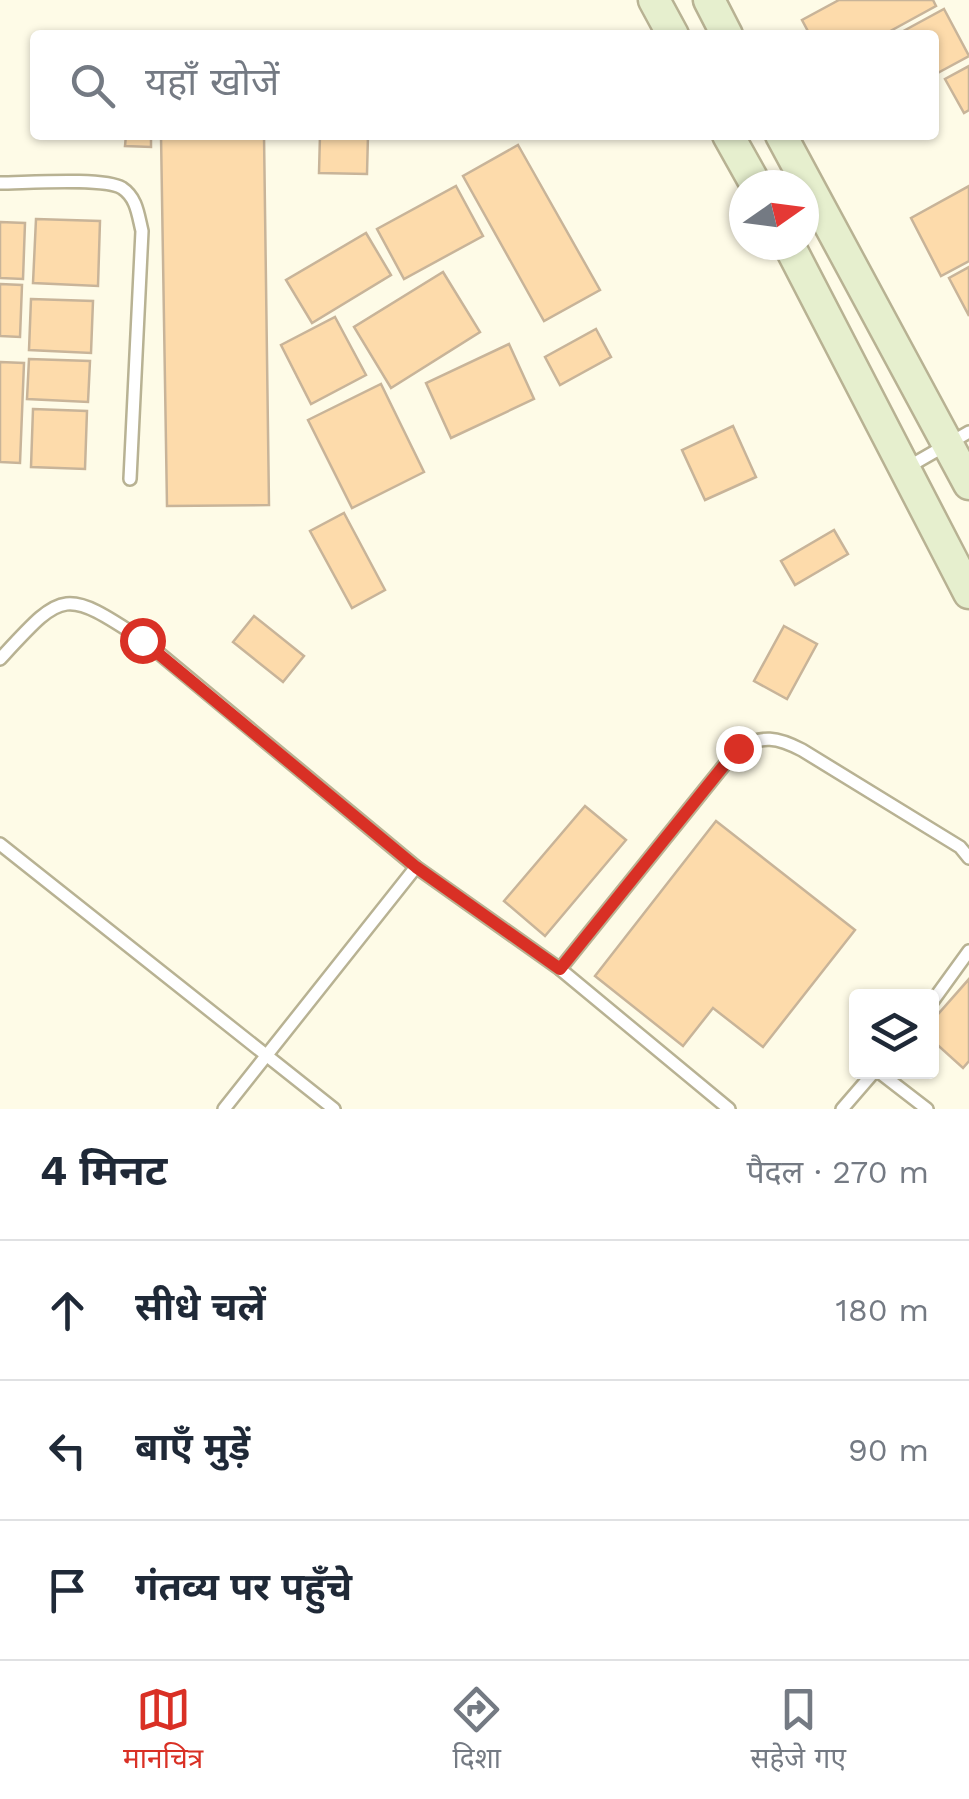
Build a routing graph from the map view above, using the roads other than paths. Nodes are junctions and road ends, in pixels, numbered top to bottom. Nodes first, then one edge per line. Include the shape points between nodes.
1 (654, 0) edge
2 (708, 0) edge
3 (671, 30) edge
4 (724, 30) edge
5 (731, 140) edge
6 (784, 140) edge
7 (748, 170) edge
8 (0, 183) edge
9 (797, 260) edge
10 (958, 438) edge
11 (905, 468) junction
12 (130, 479) dead end
13 (969, 484) edge
14 (969, 594) edge
15 (0, 659) edge
16 (0, 844) edge
17 (969, 858) edge
18 (416, 867) junction
19 (969, 951) edge
20 (560, 969) junction
21 (939, 992) edge
22 (266, 1056) junction
23 (870, 1079) edge
24 (886, 1079) edge
25 (224, 1109) edge
26 (334, 1109) edge
27 (728, 1109) edge
28 (842, 1109) edge
29 (927, 1109) edge

1 - 3 main road
2 - 4 main road
5 - 7 main road
6 - 10 main road
8 - 12 lane via 102,183 121,187 136,203 142,231
9 - 11 main road
10 - 11 lane
10 - 13 main road
11 - 14 main road
15 - 18 lane via 48,608 81,604 108,617
16 - 22 lane
17 - 20 lane via 802,750 780,738 758,738 738,748
18 - 20 lane
18 - 22 lane
19 - 21 lane
20 - 27 lane
22 - 25 lane
22 - 26 lane
23 - 28 lane
24 - 29 lane

